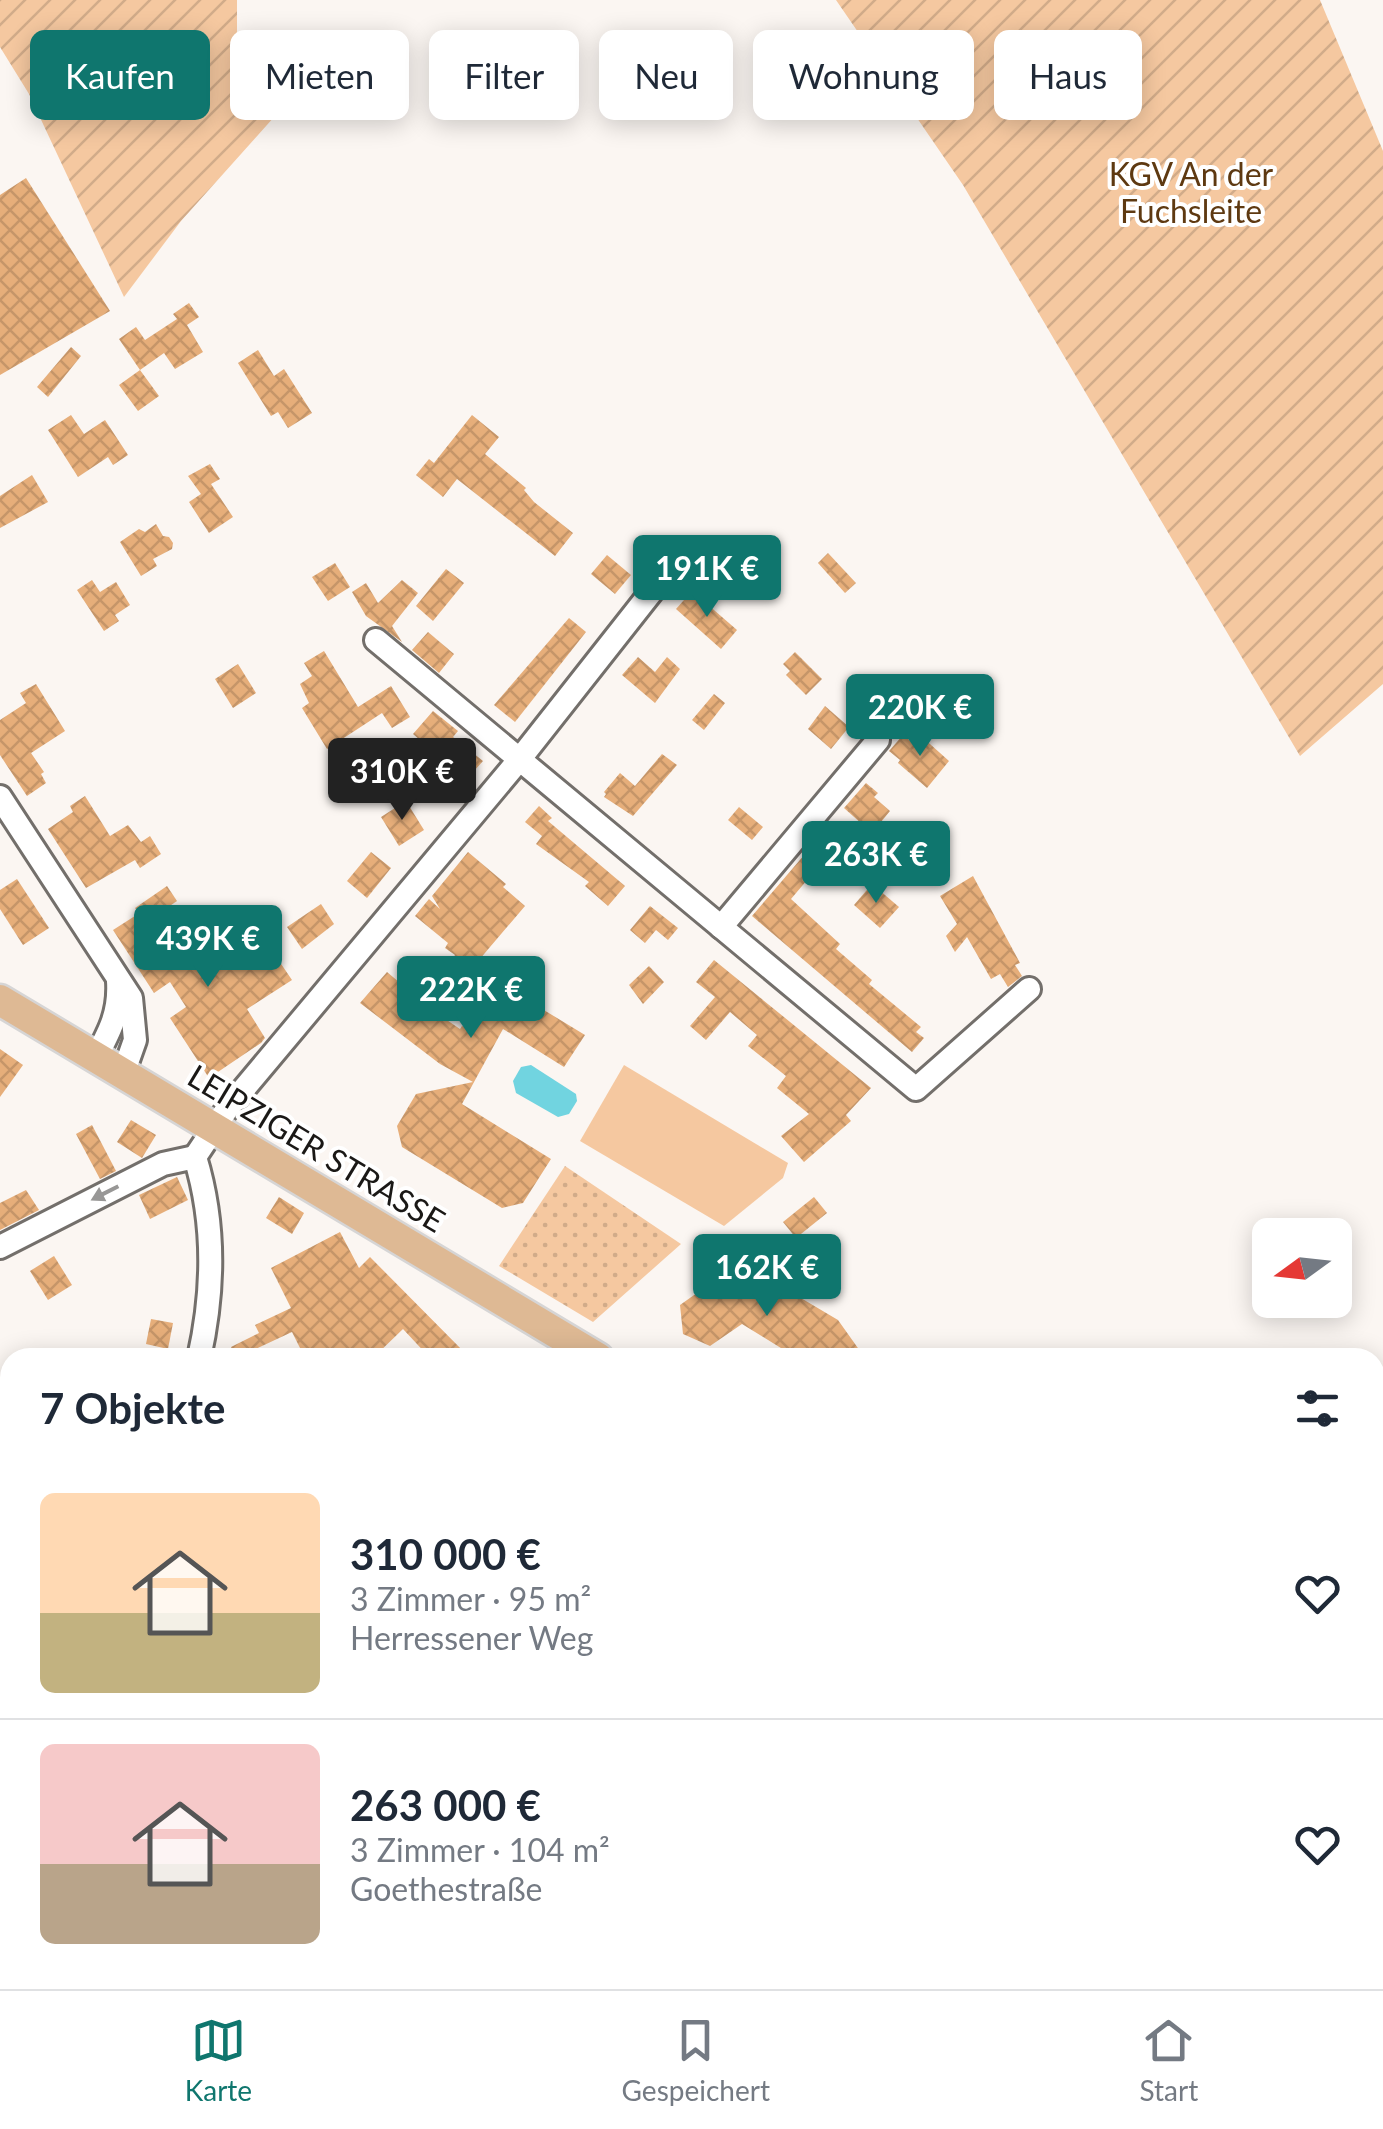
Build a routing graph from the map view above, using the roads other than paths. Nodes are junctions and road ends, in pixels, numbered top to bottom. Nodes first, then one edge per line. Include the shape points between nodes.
1 (664, 576) dead end
2 (376, 640) dead end
3 (878, 740) dead end
4 (518, 760) junction
5 (0, 797) edge
6 (721, 927) junction
7 (118, 978) junction
8 (1029, 989) dead end
9 (0, 1000) edge
10 (96, 1057) junction
11 (124, 1074) junction
12 (213, 1128) junction
13 (195, 1157) junction
14 (0, 1246) edge
15 (201, 1348) edge
16 (581, 1348) edge

1 - 4 street
2 - 4 street
3 - 6 street
4 - 6 street
4 - 12 street
5 - 7 street
6 - 8 street via 916,1089
7 - 10 street via 114,1024
7 - 11 street via 136,1024
9 - 10 main road, LEIPZIGER STRASSE
10 - 11 main road, LEIPZIGER STRASSE
11 - 12 main road, LEIPZIGER STRASSE
12 - 13 street
12 - 16 main road, LEIPZIGER STRASSE
13 -> 14 street via 162,1164
13 - 15 street via 212,1256

